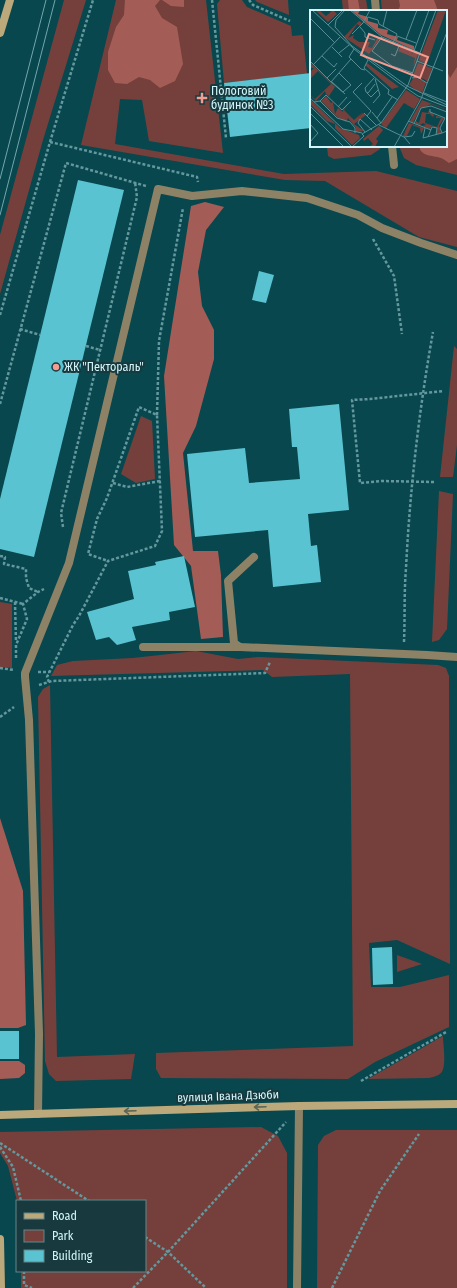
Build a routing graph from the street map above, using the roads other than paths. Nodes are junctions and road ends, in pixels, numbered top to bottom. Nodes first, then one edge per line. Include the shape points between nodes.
1 (10, 0) edge
2 (375, 0) edge
3 (376, 10) edge
4 (0, 33) edge
5 (392, 147) edge
6 (394, 165) dead end
7 (457, 254) edge
8 (254, 557) dead end
9 (143, 647) dead end
10 (240, 647) junction
11 (457, 657) edge
12 (457, 1104) edge
13 (299, 1106) junction
14 (38, 1114) junction
15 (0, 1115) edge
16 (0, 1239) edge
17 (0, 1288) edge
18 (296, 1288) edge

1 - 4 main road
2 - 3 street
5 - 6 street
7 - 14 street via 421,243 382,228 358,215 307,198 242,191 192,196 158,189 69,563 25,673 29,720 39,1034
8 - 10 street via 228,582 234,643
9 - 10 street
10 - 11 street
12 - 13 main road, вулиця Івана Дзюби
13 -> 14 main road, вулиця Івана Дзюби
13 - 18 street
14 - 15 main road, вулиця Івана Дзюби
16 - 17 main road

